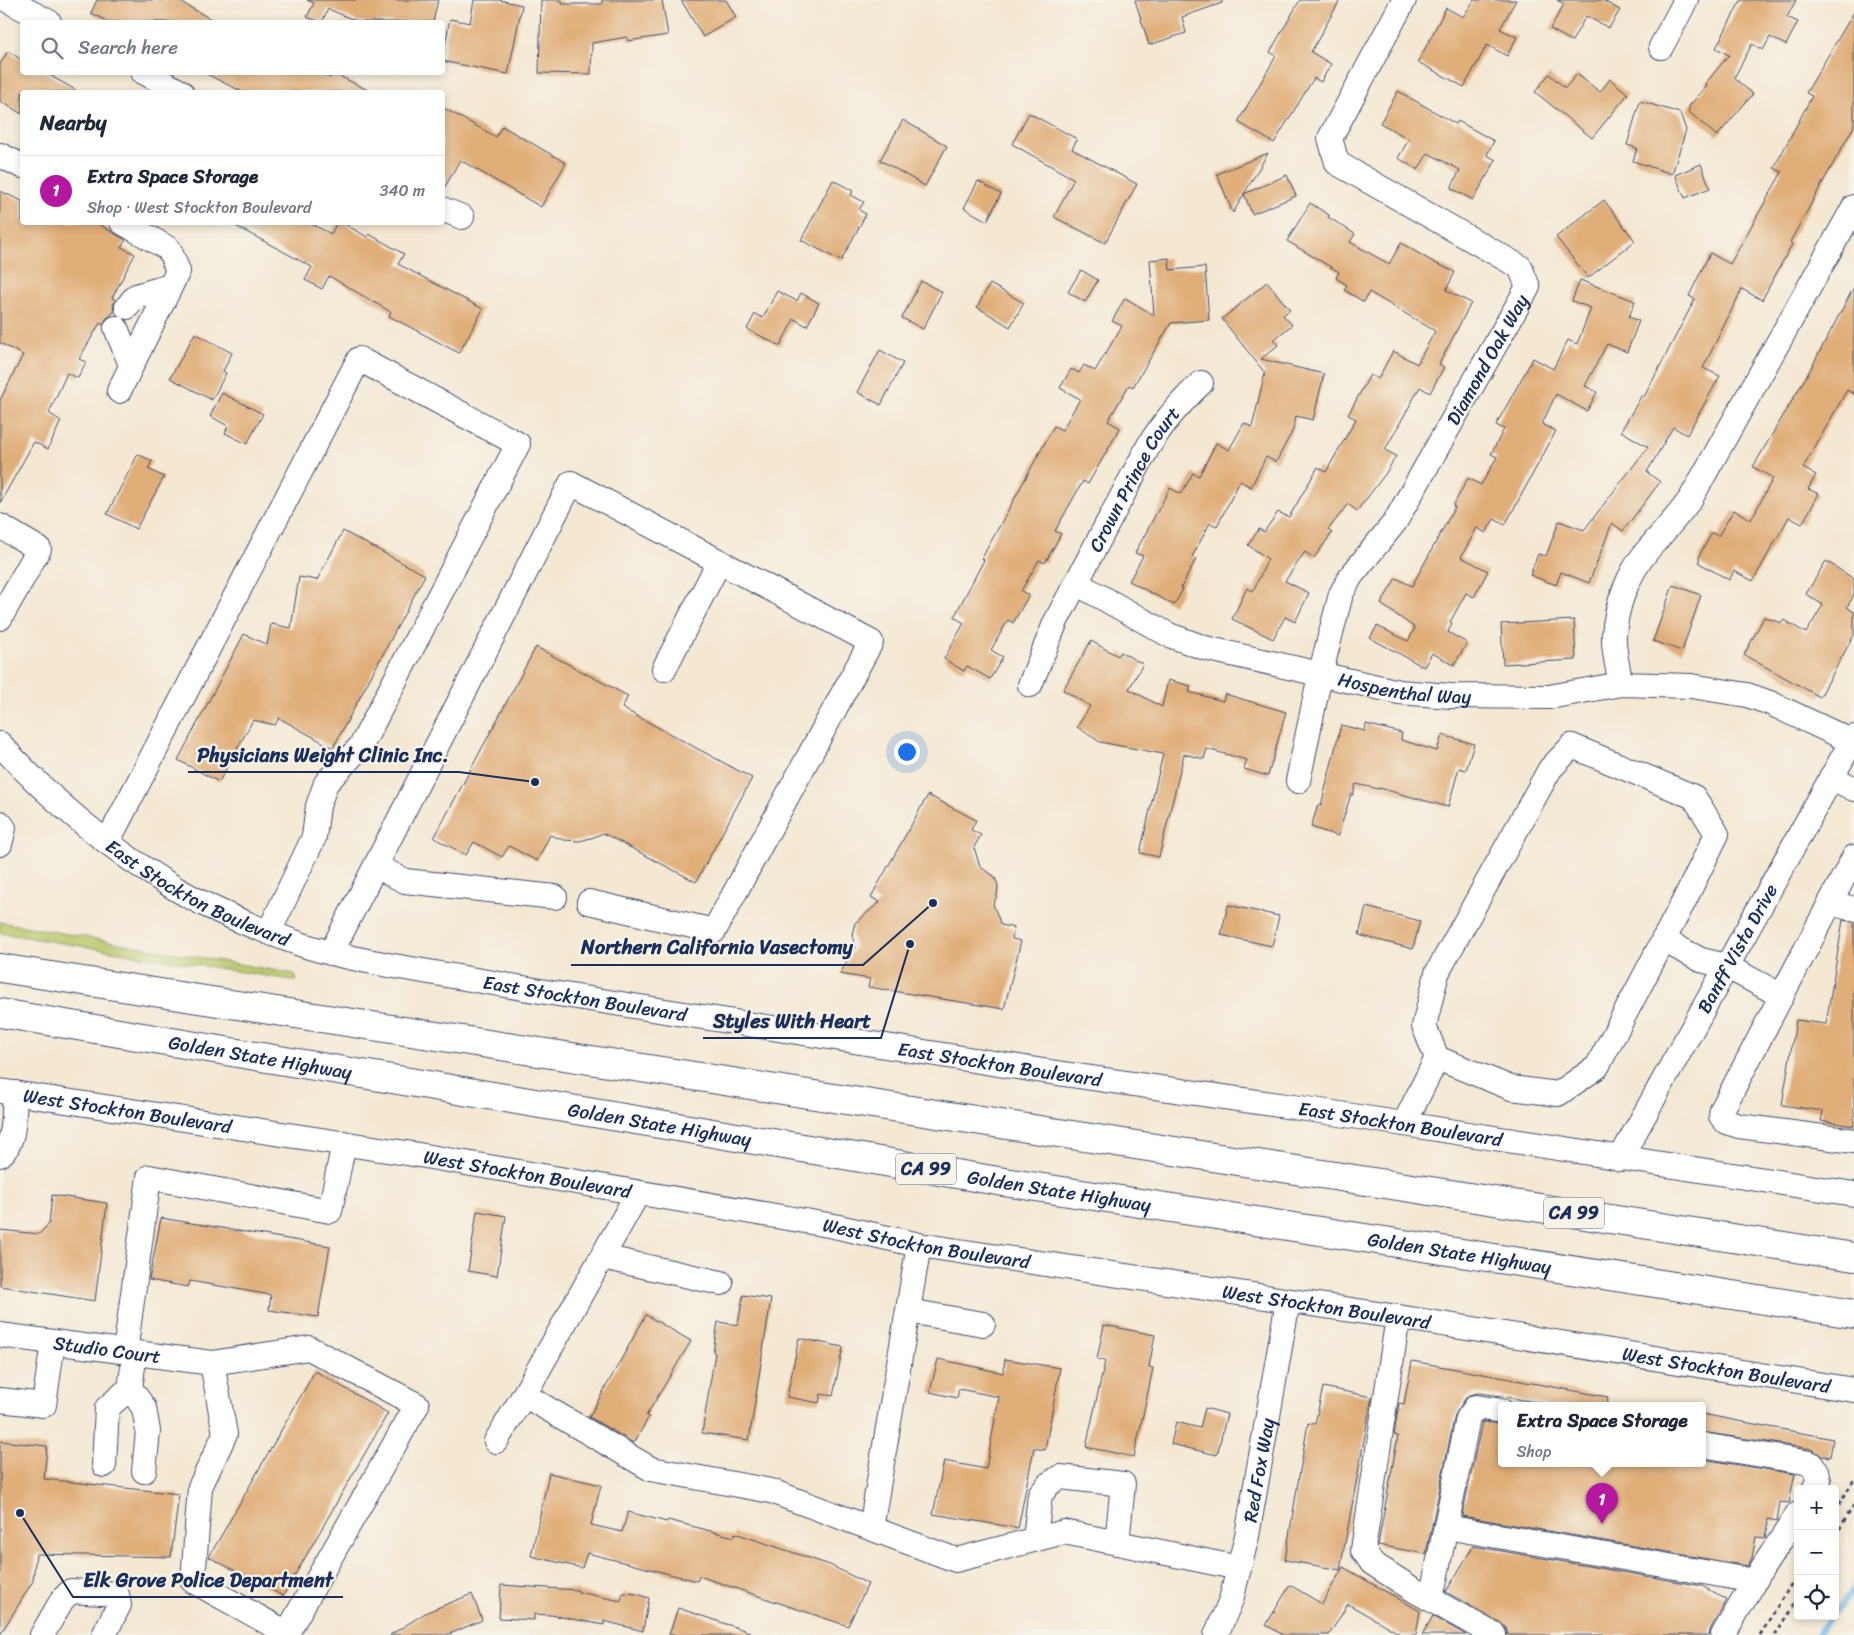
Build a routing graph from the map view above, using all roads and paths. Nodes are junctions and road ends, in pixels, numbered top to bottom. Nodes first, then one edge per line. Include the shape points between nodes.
1 (7, 0) edge
2 (1404, 0) edge
3 (1686, 0) edge
4 (46, 20) edge
5 (1661, 47) dead end
6 (149, 75) edge
7 (178, 90) edge
8 (0, 154) edge
9 (20, 165) edge
10 (1854, 207) edge
11 (127, 225) edge
12 (170, 286) junction
13 (127, 307) dead end
14 (116, 328) dead end
15 (131, 365) junction
16 (1201, 383) dead end
17 (119, 391) dead end
18 (0, 526) edge
19 (719, 562) junction
20 (1076, 583) junction
21 (0, 618) edge
22 (664, 669) dead end
23 (1320, 675) junction
24 (1621, 684) junction
25 (1030, 685) dead end
26 (1853, 739) edge
27 (0, 744) edge
28 (1831, 777) junction
29 (1298, 781) dead end
30 (1854, 789) edge
31 (0, 823) edge
32 (108, 842) junction
33 (0, 844) edge
34 (1854, 858) edge
35 (376, 866) junction
36 (555, 897) dead end
37 (589, 902) dead end
38 (1830, 903) junction
39 (1854, 909) edge
40 (269, 932) junction
41 (1663, 940) junction
42 (331, 953) junction
43 (1726, 966) junction
44 (0, 968) edge
45 (1782, 996) junction
46 (0, 1013) edge
47 (1436, 1058) junction
48 (7, 1092) edge
49 (1404, 1124) junction
50 (1854, 1141) edge
51 (344, 1143) junction
52 (0, 1155) edge
53 (1620, 1158) junction
54 (638, 1192) junction
55 (1854, 1194) edge
56 (919, 1244) junction
57 (602, 1257) junction
58 (1854, 1257) edge
59 (721, 1283) dead end
60 (1288, 1301) junction
61 (908, 1311) junction
62 (1854, 1314) edge
63 (1398, 1317) junction
64 (983, 1324) dead end
65 (0, 1335) edge
66 (53, 1342) junction
67 (130, 1352) junction
68 (212, 1364) junction
69 (130, 1388) junction
70 (1854, 1390) edge
71 (524, 1395) junction
72 (0, 1400) edge
73 (1498, 1410) edge
74 (496, 1441) dead end
75 (1706, 1446) edge
76 (104, 1465) dead end
77 (144, 1471) dead end
78 (1854, 1480) edge
79 (1816, 1485) edge
80 (1839, 1504) edge
81 (1854, 1505) edge
82 (1794, 1520) edge
83 (1446, 1526) junction
84 (871, 1528) junction
85 (1839, 1530) edge
86 (1034, 1539) junction
87 (1117, 1543) junction
88 (1239, 1568) junction
89 (1797, 1575) edge
90 (1755, 1581) junction
91 (1431, 1600) junction
92 (1794, 1604) edge
93 (42, 1635) edge
94 (104, 1635) edge
95 (1216, 1635) edge
96 (1494, 1635) edge
97 (1723, 1635) edge
98 (1760, 1635) edge
99 (1775, 1635) edge

1 - 4 street
2 - 23 street, Diamond Oak Way via 1330,138 1337,163 1520,267 1528,287 1395,522 1340,594
3 - 5 street
6 - 7 street
8 - 9 street
10 - 24 street via 1691,498 1678,518 1646,552 1630,578 1614,636
11 - 12 street via 169,249 178,271
12 - 13 street via 136,296
12 - 15 street
14 - 15 street
15 - 17 street
16 - 20 street, Crown Prince Court via 1161,424
18 - 21 street via 39,550
19 - 22 street
19 - 35 street via 571,483
19 - 37 street via 871,642 714,931
20 - 23 street, Hospenthal Way via 1187,642
20 - 25 street
23 - 24 street, Hospenthal Way via 1399,692 1461,696 1549,696
23 - 29 street, Diamond Oak Way
24 - 26 street, Hospenthal Way via 1691,686 1747,695
26 - 28 street, Banff Vista Drive
27 - 32 street, East Stockton Boulevard via 44,789
28 - 30 street
28 - 43 street, Banff Vista Drive
31 - 33 street via 4,828
32 - 40 street, East Stockton Boulevard via 179,890
32 - 40 street via 359,359 518,444 361,746 326,783 318,806 314,837
34 - 38 street
35 - 36 street via 405,881
35 - 42 street
38 - 39 street
38 - 45 street
40 - 42 street, East Stockton Boulevard
41 - 43 street via 1701,960
41 - 47 street via 1596,1067 1558,1094 1511,1088
41 - 47 street via 1717,834 1694,797 1572,746 1550,769 1437,973 1424,1026
42 - 49 street, East Stockton Boulevard via 388,966 567,996
43 - 45 street
43 - 53 street, Banff Vista Drive
44 - 58 highway, CA 99
45 - 50 street via 1721,1116 1726,1122 1739,1126
46 - 62 highway, Golden State Highway / CA 99 via 998,1182
47 - 49 street
48 - 51 street, West Stockton Boulevard
48 - 52 street via 11,1141
49 - 53 street, East Stockton Boulevard
51 - 54 street, West Stockton Boulevard
51 - 67 street via 330,1211 149,1176
53 - 55 street, East Stockton Boulevard
54 - 56 street, West Stockton Boulevard
54 - 57 street
56 - 60 street, West Stockton Boulevard
56 - 61 street
57 - 59 street
57 - 71 street
60 - 63 street, West Stockton Boulevard
60 - 88 street, Red Fox Way
61 - 64 street
61 - 84 street
63 - 70 street, West Stockton Boulevard
63 - 91 street via 1363,1550 1372,1563
65 - 66 street, Studio Court
66 - 67 street, Studio Court
66 - 72 street via 44,1405
67 - 68 street, Studio Court
67 - 69 street
68 - 68 street, Studio Court via 225,1434 200,1487 192,1580 287,1633 417,1405 309,1348
69 - 76 street via 107,1408
69 - 77 street via 144,1408 148,1431
71 - 74 street
71 - 84 street via 651,1469 770,1491
73 - 83 street via 1476,1407 1468,1418
75 - 79 street via 1810,1463 1817,1470
78 - 80 path
81 - 85 path
82 - 90 street
83 - 90 street
83 - 91 street
84 - 86 street via 956,1560
86 - 87 street via 1064,1532
86 - 87 street via 1040,1496 1049,1484 1060,1477 1123,1484
87 - 88 street
88 - 95 street, Red Fox Way
89 - 98 path
90 - 97 street
91 - 96 street
92 - 99 path
93 - 94 street via 62,1600 71,1591 117,1594 119,1605

